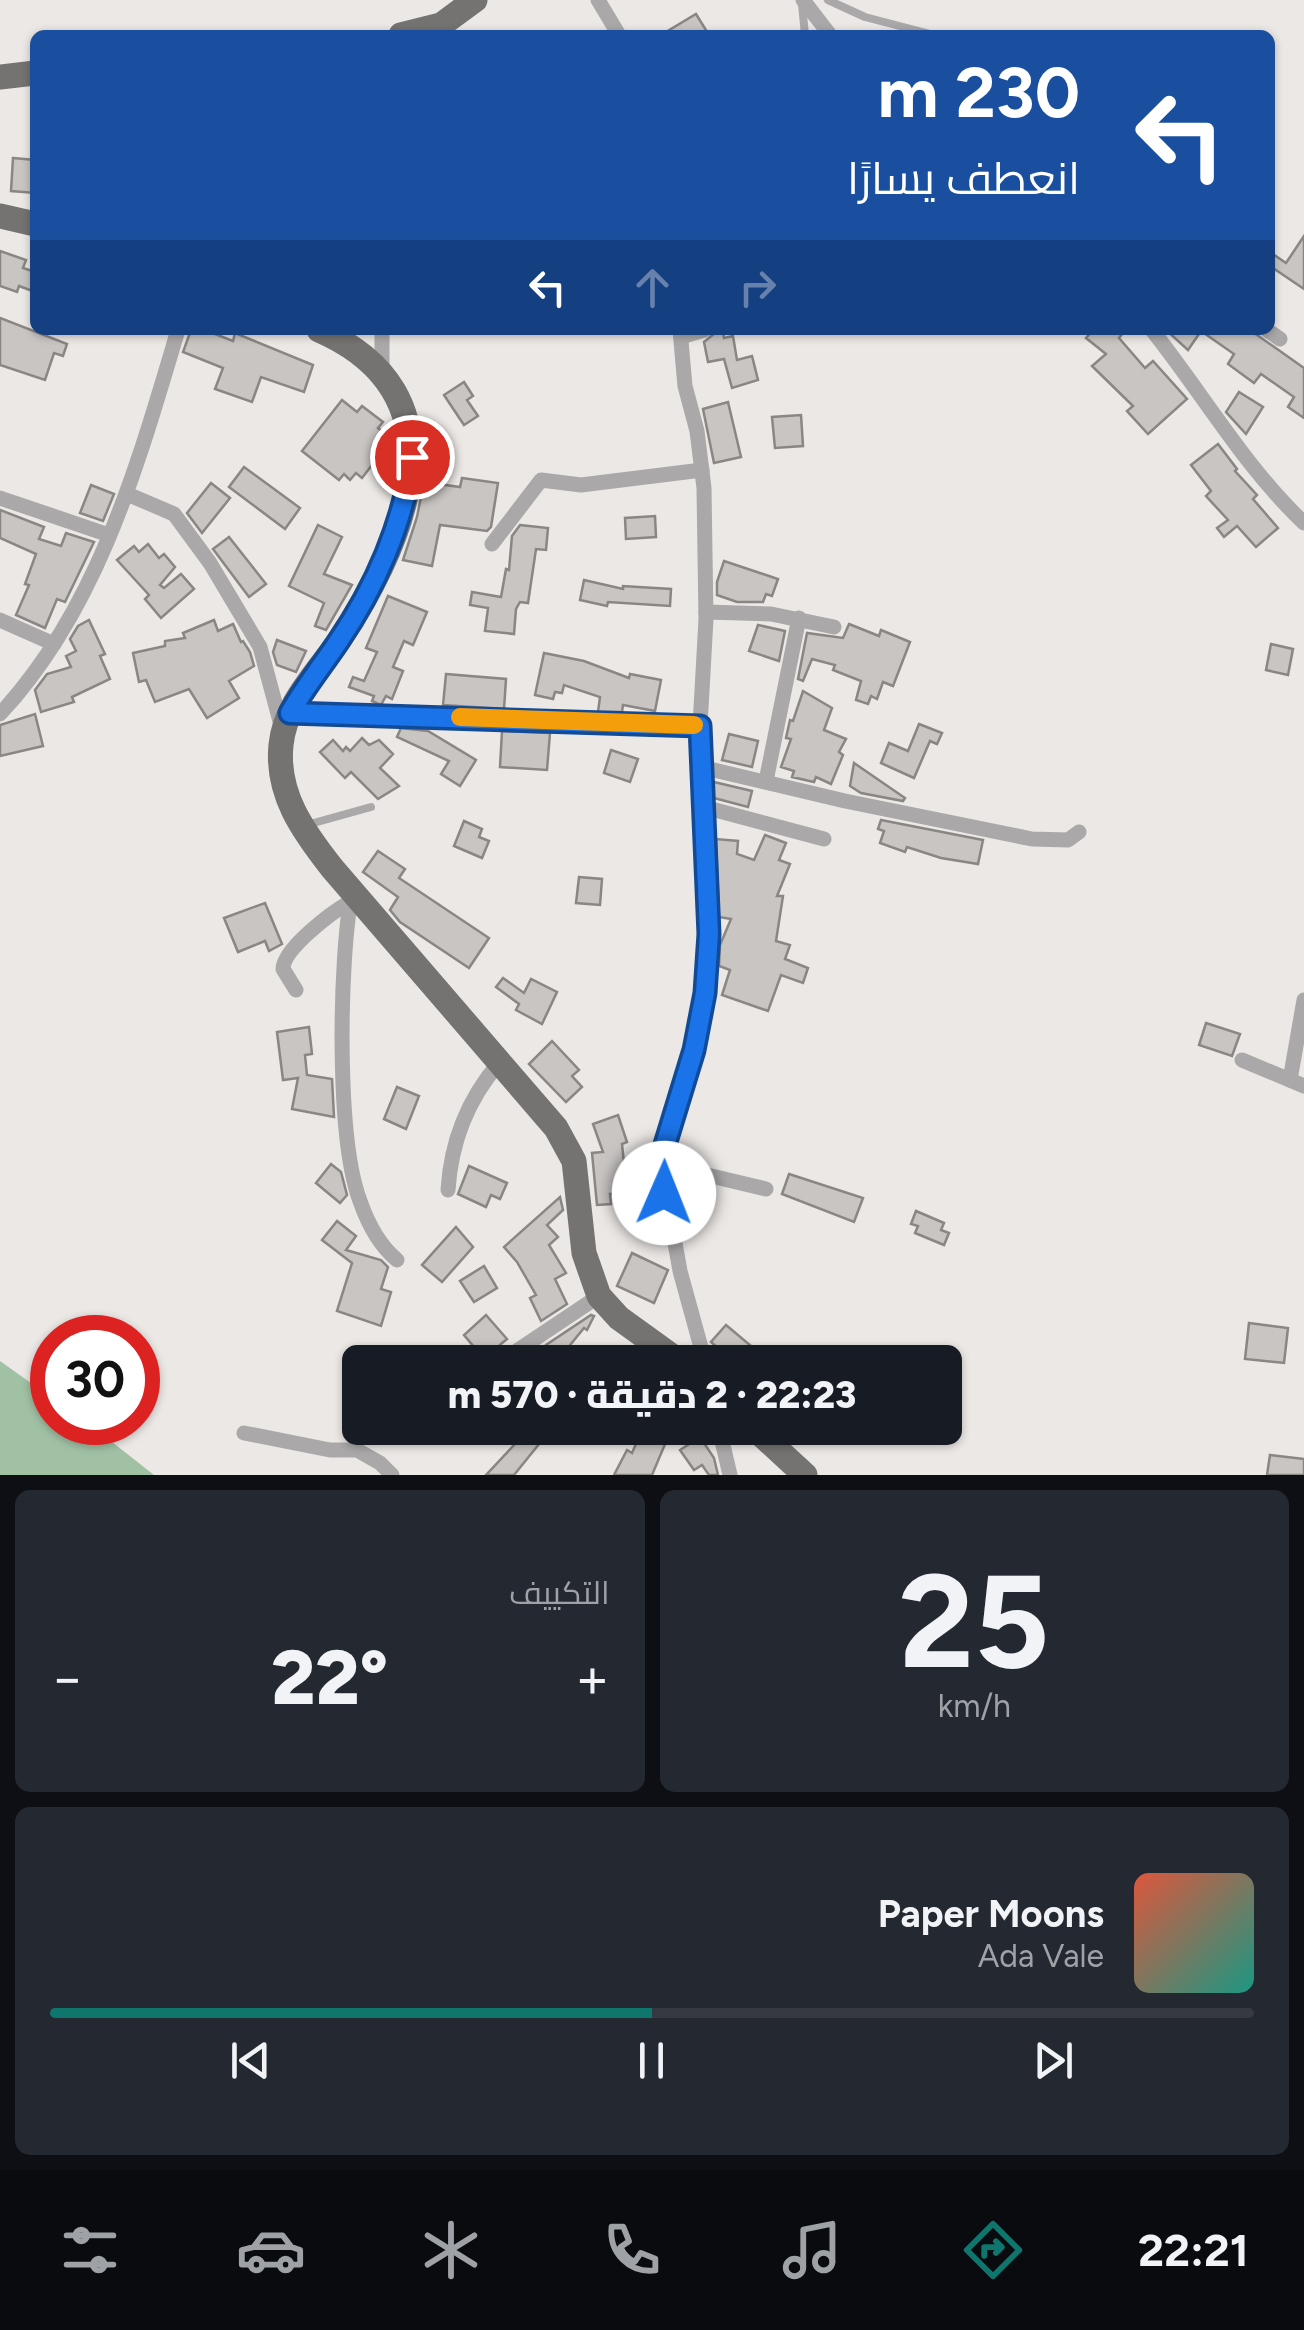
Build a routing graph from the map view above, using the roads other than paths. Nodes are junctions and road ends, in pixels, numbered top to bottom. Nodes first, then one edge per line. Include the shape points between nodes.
1 (475, 0) edge
2 (598, 0) edge
3 (802, 0) edge
4 (828, 0) edge
5 (440, 30) edge
6 (616, 30) edge
7 (805, 30) edge
8 (826, 30) edge
9 (915, 30) edge
10 (30, 74) edge
11 (0, 77) edge
12 (0, 216) edge
13 (30, 223) edge
14 (176, 335) edge
15 (328, 335) edge
16 (382, 335) edge
17 (681, 335) edge
18 (1156, 335) edge
19 (382, 371) junction
20 (702, 470) junction
21 (127, 494) junction
22 (0, 498) edge
23 (1304, 523) edge
24 (108, 535) junction
25 (492, 544) dead end
26 (706, 612) junction
27 (799, 618) junction
28 (0, 620) edge
29 (834, 628) dead end
30 (54, 644) junction
31 (0, 714) edge
32 (286, 724) junction
33 (700, 726) junction
34 (701, 767) junction
35 (766, 780) junction
36 (370, 807) dead end
37 (704, 807) junction
38 (300, 826) junction
39 (1079, 832) dead end
40 (824, 839) dead end
41 (351, 896) junction
42 (296, 990) dead end
43 (1304, 1000) edge
44 (1242, 1060) dead end
45 (500, 1063) junction
46 (1297, 1083) edge
47 (661, 1164) junction
48 (766, 1189) dead end
49 (448, 1190) dead end
50 (397, 1260) dead end
51 (599, 1296) junction
52 (526, 1345) edge
53 (657, 1345) edge
54 (700, 1345) edge
55 (244, 1433) dead end
56 (724, 1445) edge
57 (772, 1445) edge
58 (392, 1475) edge
59 (730, 1475) edge
60 (805, 1475) edge

1 - 5 main road
2 - 6 street
3 - 7 lane
3 - 8 street
4 - 9 lane
10 - 11 main road
12 - 13 main road
14 - 21 street
15 - 19 main road
16 - 19 street
17 - 20 street
18 - 23 street via 1212,415
19 - 32 main road via 411,438 398,521 362,605
20 - 25 street via 582,485 541,480
20 - 26 street
21 - 24 street
21 - 32 street via 174,514 210,563 260,646
22 - 24 street
24 - 30 street
26 - 27 street
26 - 33 street
27 - 29 street
27 - 35 street
28 - 30 street
30 - 31 street
32 - 33 street
32 - 38 main road via 284,789
33 - 34 street
34 - 35 street
34 - 37 street
35 - 39 street via 1032,839 1068,840
36 - 38 lane
37 - 40 street
37 - 47 street via 705,993
38 - 41 main road
41 - 42 street via 286,955 283,968
41 - 45 main road
41 - 50 street via 345,976 348,1144 358,1198 382,1246
43 - 46 street
44 - 46 street
45 - 49 street via 478,1088 462,1123
45 - 51 main road via 570,1151 584,1253
47 - 48 street
47 - 54 street
51 - 52 street
51 - 53 main road
55 - 58 street via 356,1450
56 - 59 street
57 - 60 main road

